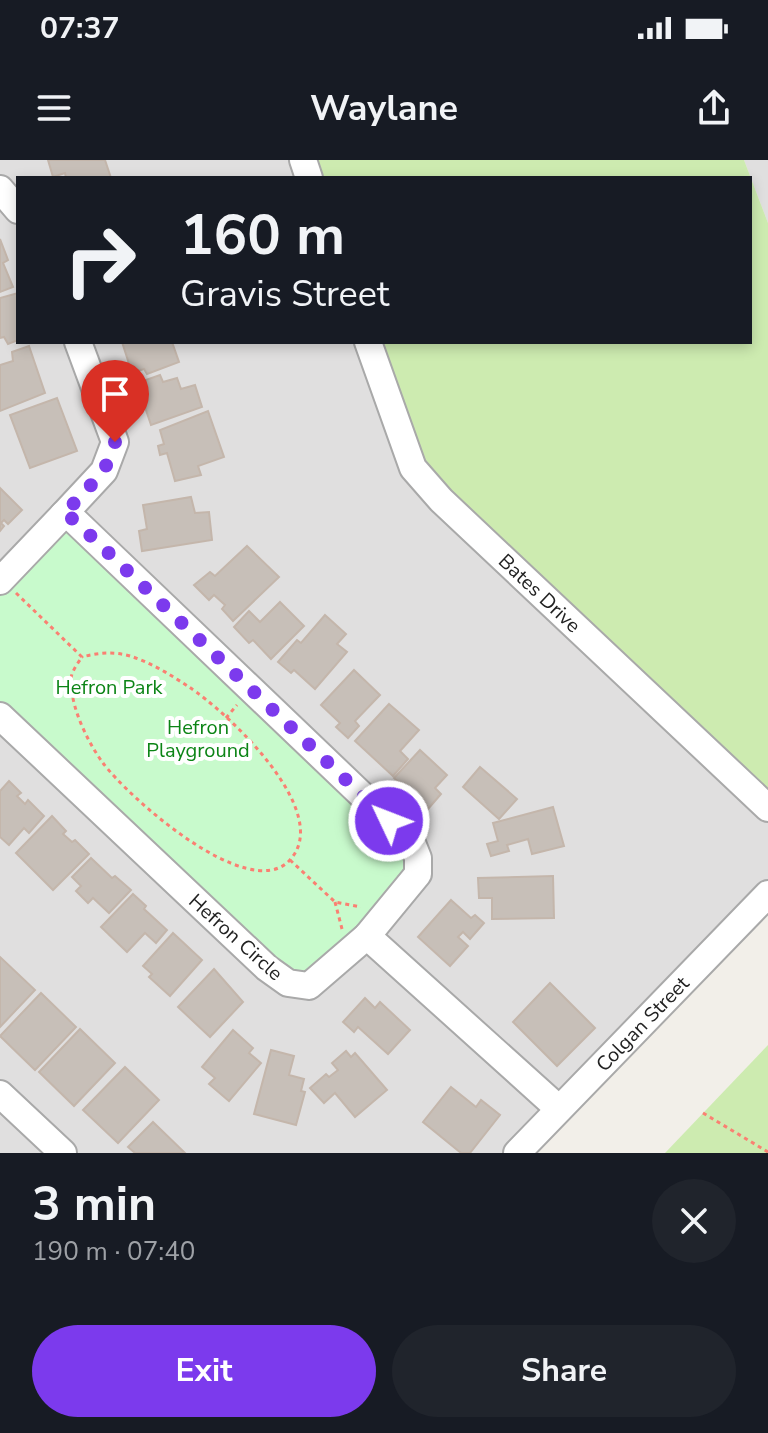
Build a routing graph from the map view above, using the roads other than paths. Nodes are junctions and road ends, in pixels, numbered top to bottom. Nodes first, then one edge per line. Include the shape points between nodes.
1 (0, 189) edge
2 (16, 208) edge
3 (79, 344) edge
4 (369, 344) edge
5 (63, 515) junction
6 (1, 580) edge
7 (0, 716) edge
8 (768, 808) edge
9 (768, 894) edge
10 (367, 936) junction
11 (0, 1094) edge
12 (559, 1109) junction
13 (63, 1153) edge
14 (517, 1153) edge

1 - 2 street
3 - 5 street via 115,442 104,471
4 - 8 street, Bates Drive via 413,468 431,489
5 - 6 street
5 - 10 street, Hefron Circle via 412,843 418,874
7 - 10 street, Hefron Circle via 288,983 309,986
9 - 12 street, Colgan Street
10 - 12 street
11 - 13 street
12 - 14 street, Colgan Street

